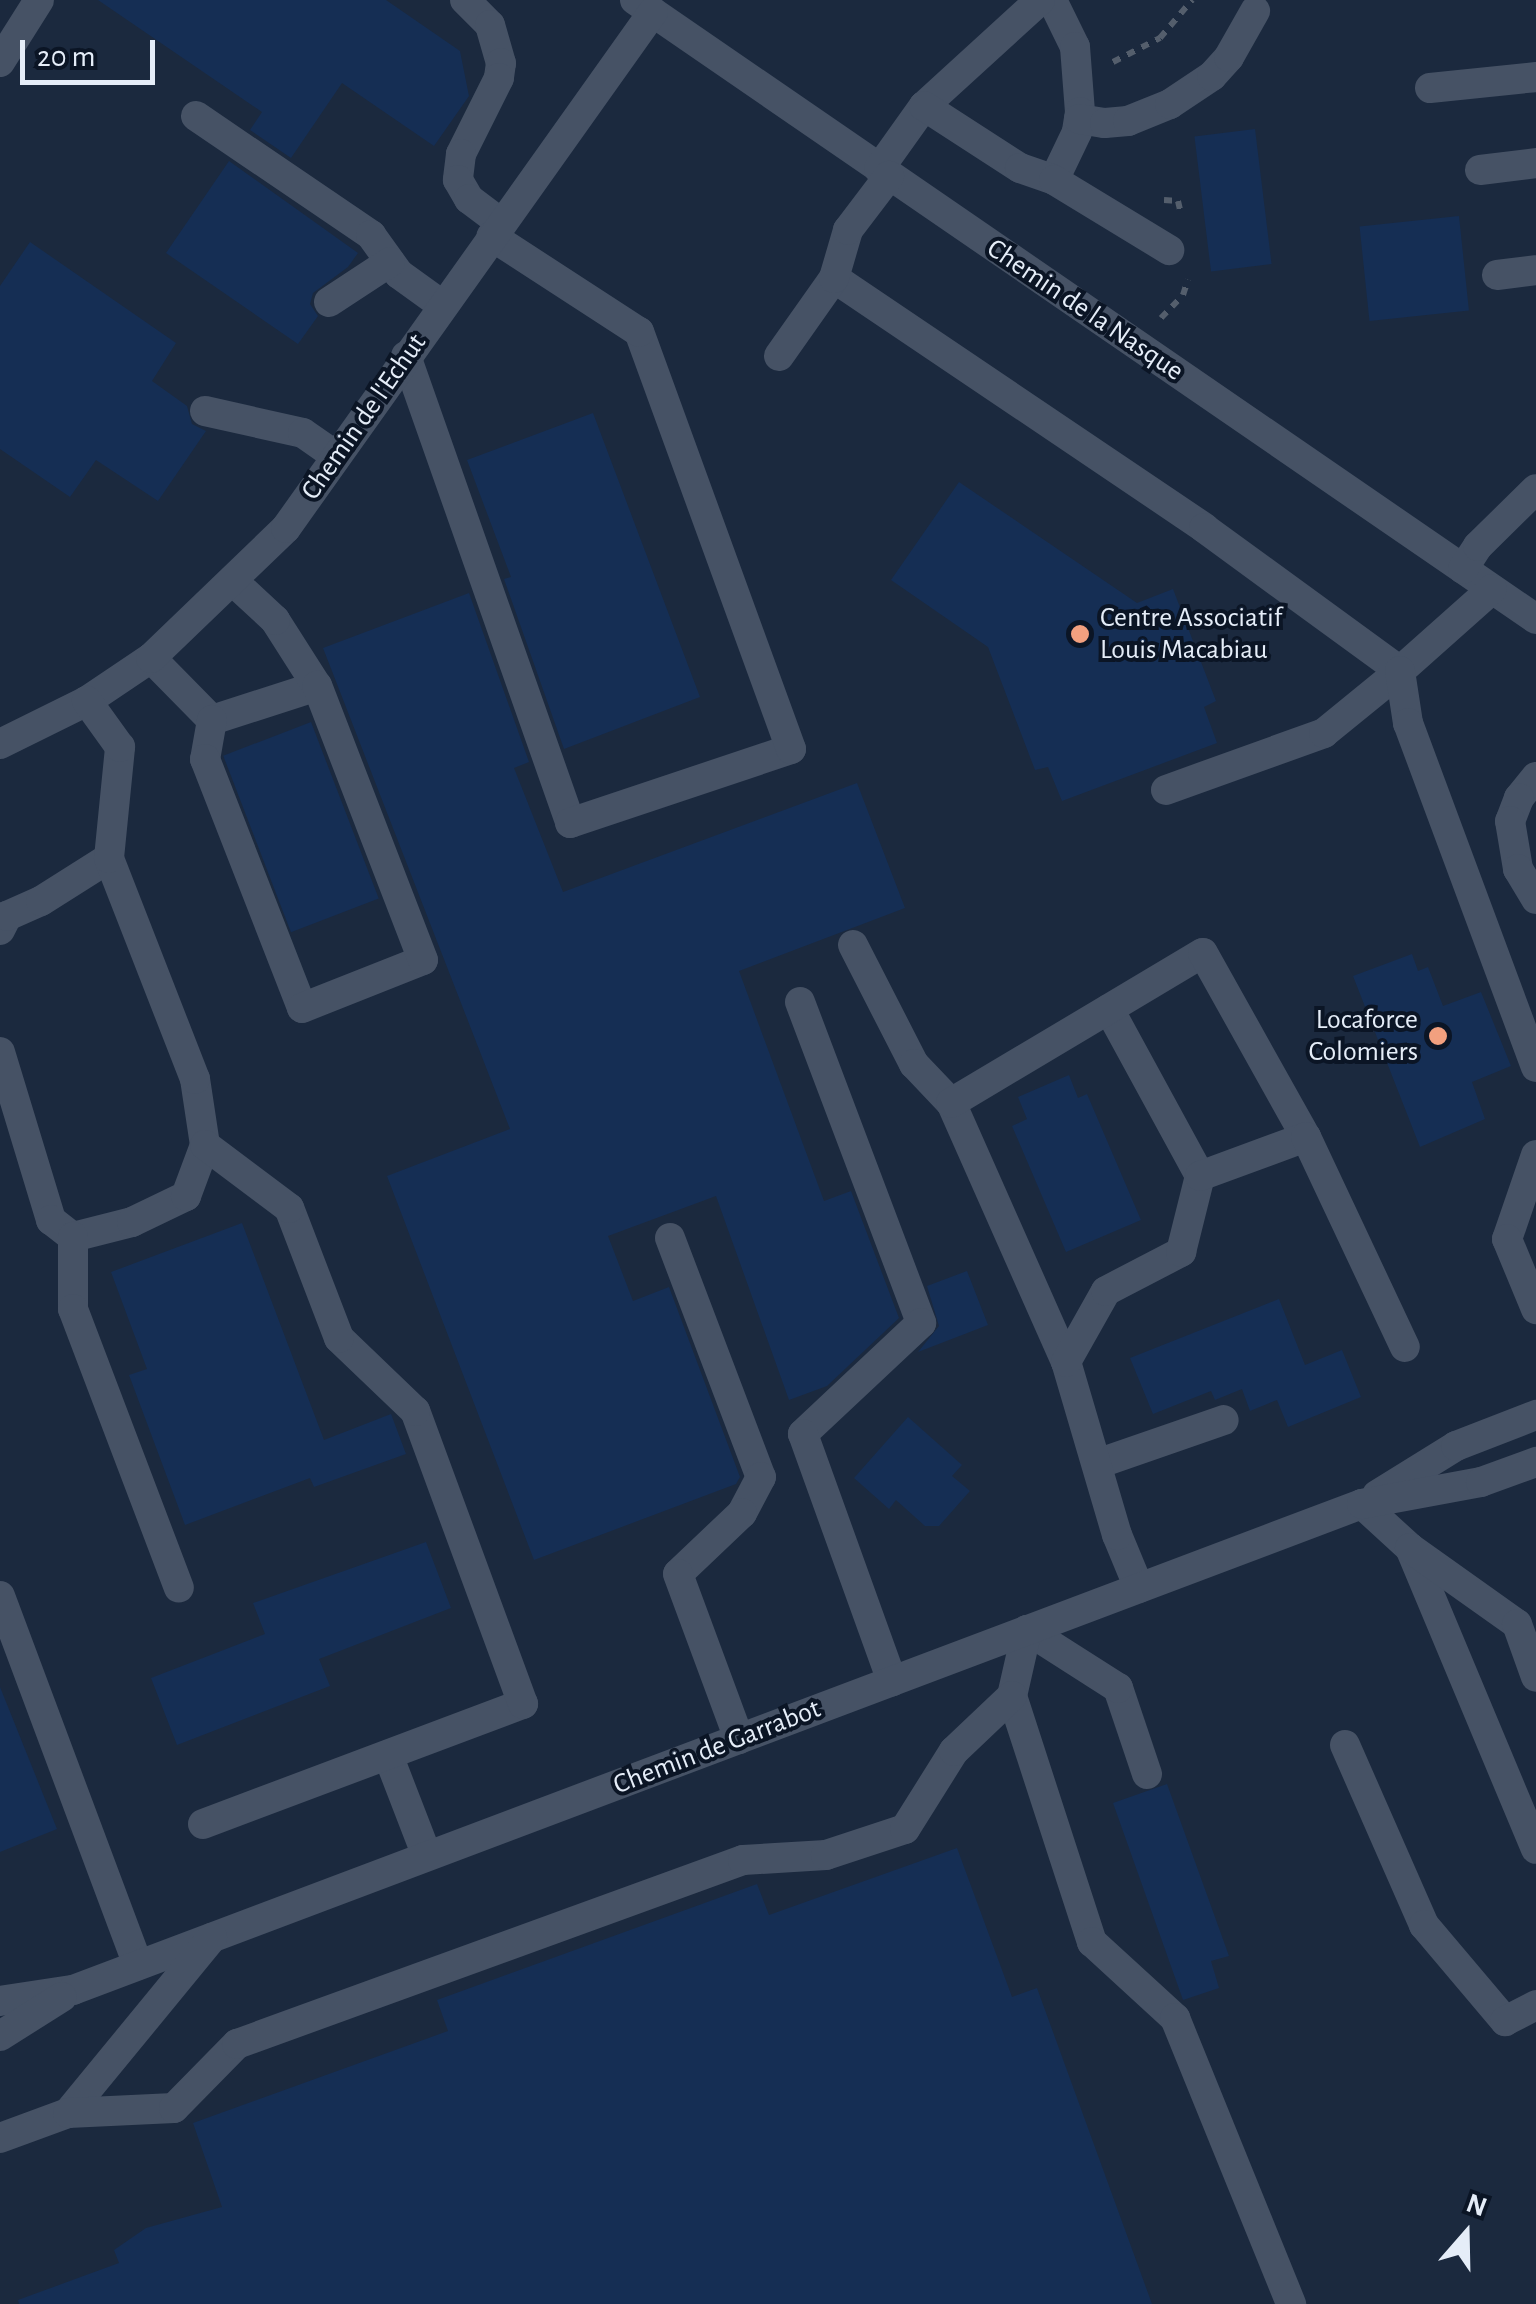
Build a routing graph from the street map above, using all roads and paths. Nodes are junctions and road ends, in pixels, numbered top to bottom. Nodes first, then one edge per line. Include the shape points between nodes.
1 (39, 0) edge
2 (465, 0) edge
3 (1040, 0) edge
4 (1052, 0) edge
5 (1192, 0) edge
6 (644, 6) edge
7 (1255, 10) dead end
8 (0, 62) edge
9 (1104, 64) dead end
10 (1536, 77) edge
11 (1430, 88) dead end
12 (924, 106) junction
13 (196, 116) dead end
14 (1079, 119) junction
15 (1536, 164) edge
16 (1480, 170) dead end
17 (884, 172) junction
18 (1054, 180) junction
19 (496, 229) junction
20 (1169, 250) dead end
21 (390, 262) junction
22 (1536, 270) edge
23 (1497, 275) dead end
24 (834, 278) junction
25 (329, 302) dead end
26 (442, 306) junction
27 (406, 356) junction
28 (779, 356) dead end
29 (204, 410) dead end
30 (336, 456) junction
31 (1536, 489) edge
32 (1463, 569) junction
33 (234, 582) junction
34 (1492, 589) junction
35 (1536, 619) edge
36 (151, 658) junction
37 (1400, 671) junction
38 (318, 686) junction
39 (86, 701) junction
40 (212, 720) junction
41 (0, 744) edge
42 (1536, 776) edge
43 (1166, 790) dead end
44 (109, 858) junction
45 (1536, 899) edge
46 (0, 930) edge
47 (853, 945) dead end
48 (800, 1002) dead end
49 (1109, 1008) junction
50 (0, 1052) edge
51 (1536, 1067) edge
52 (951, 1102) junction
53 (1306, 1137) junction
54 (205, 1145) junction
55 (1536, 1155) edge
56 (1200, 1176) junction
57 (73, 1237) junction
58 (670, 1238) dead end
59 (1536, 1309) edge
60 (1406, 1347) dead end
61 (1066, 1362) junction
62 (1536, 1415) edge
63 (1224, 1420) dead end
64 (1536, 1462) edge
65 (1097, 1464) junction
66 (1362, 1504) junction
67 (1410, 1548) junction
68 (179, 1588) dead end
69 (1140, 1588) junction
70 (0, 1596) edge
71 (1026, 1630) junction
72 (1536, 1677) edge
73 (892, 1681) junction
74 (1012, 1696) junction
75 (739, 1738) junction
76 (1345, 1745) dead end
77 (388, 1755) junction
78 (1147, 1774) dead end
79 (204, 1824) dead end
80 (1536, 1850) edge
81 (427, 1856) junction
82 (213, 1937) junction
83 (138, 1965) junction
84 (72, 1990) junction
85 (0, 2001) edge
86 (1536, 2006) edge
87 (0, 2036) edge
88 (68, 2113) junction
89 (0, 2138) edge
90 (1292, 2304) edge

1 - 8 street
2 - 19 street via 490,25 501,63 460,154 458,180
3 - 12 street
4 - 14 street via 1075,47
5 - 9 path via 1142,52
6 - 17 street, Chemin de la Nasque
6 - 19 street, Chemin de l'Echut
7 - 14 street via 1212,76 1170,104 1105,124
10 - 11 street
12 - 17 street
12 - 18 street via 1020,168
13 - 21 street via 371,235
14 - 18 street
15 - 16 street
17 - 24 street via 848,230
17 - 32 street, Chemin de la Nasque
18 - 20 street
19 - 26 street, Chemin de l'Echut
19 - 27 street via 640,332 792,749 570,824
21 - 25 street
21 - 26 street
22 - 23 street
24 - 28 street
24 - 37 street via 1204,528
26 - 27 street, Chemin de l'Echut
27 - 30 street, Chemin de l'Echut
29 - 30 street via 302,433
30 - 33 street, Chemin de l'Echut via 286,528
31 - 32 street
32 - 34 street, Chemin de la Nasque
33 - 36 street, Chemin de l'Echut
33 - 38 street via 275,620
34 - 35 street, Chemin de la Nasque
34 - 37 street
36 - 39 street, Chemin de l'Echut
36 - 40 street
37 - 43 street via 1324,732
37 - 51 street via 1408,723
38 - 40 street
38 - 40 street via 423,960 302,1008 204,759
39 - 41 street, Chemin de l'Echut
39 - 44 street via 120,747
42 - 45 street via 1510,821 1518,869
44 - 46 street via 8,916
44 - 54 street via 195,1080
47 - 52 street via 914,1064
48 - 73 street via 921,1323 803,1434
49 - 52 street
49 - 53 street via 1203,954
49 - 56 street
50 - 57 street via 51,1220
52 - 61 street
53 - 56 street
53 - 60 street
54 - 57 street via 186,1196 132,1222
54 - 77 street via 289,1208 340,1338 415,1411 523,1704
55 - 59 street via 1508,1239
56 - 61 street via 1181,1252 1106,1291
57 - 68 street via 73,1309
58 - 75 street via 761,1477 742,1513 678,1574
61 - 65 street
62 - 66 street, Chemin de Garrabot via 1456,1446
63 - 65 street
64 - 66 street, Chemin de Garrabot via 1482,1482
65 - 69 street
66 - 67 street
66 - 69 street, Chemin de Garrabot
67 - 72 street via 1517,1624
67 - 80 street
69 - 71 street, Chemin de Garrabot
70 - 83 street
71 - 73 street, Chemin de Garrabot
71 - 74 street
71 - 78 street via 1118,1688
73 - 75 street, Chemin de Garrabot
74 - 88 street via 954,1751 905,1829 826,1856 743,1860 237,2044 174,2108
74 - 90 street via 1092,1942 1175,2018
75 - 81 street, Chemin de Garrabot
76 - 86 street via 1424,1925 1505,2020
77 - 79 street
77 - 81 street
81 - 82 street, Chemin de Garrabot
82 - 83 street, Chemin de Garrabot
82 - 88 street
83 - 84 street, Chemin de Garrabot
84 - 85 street, Chemin de Garrabot
84 - 87 street, Chemin de Garrabot
88 - 89 street

